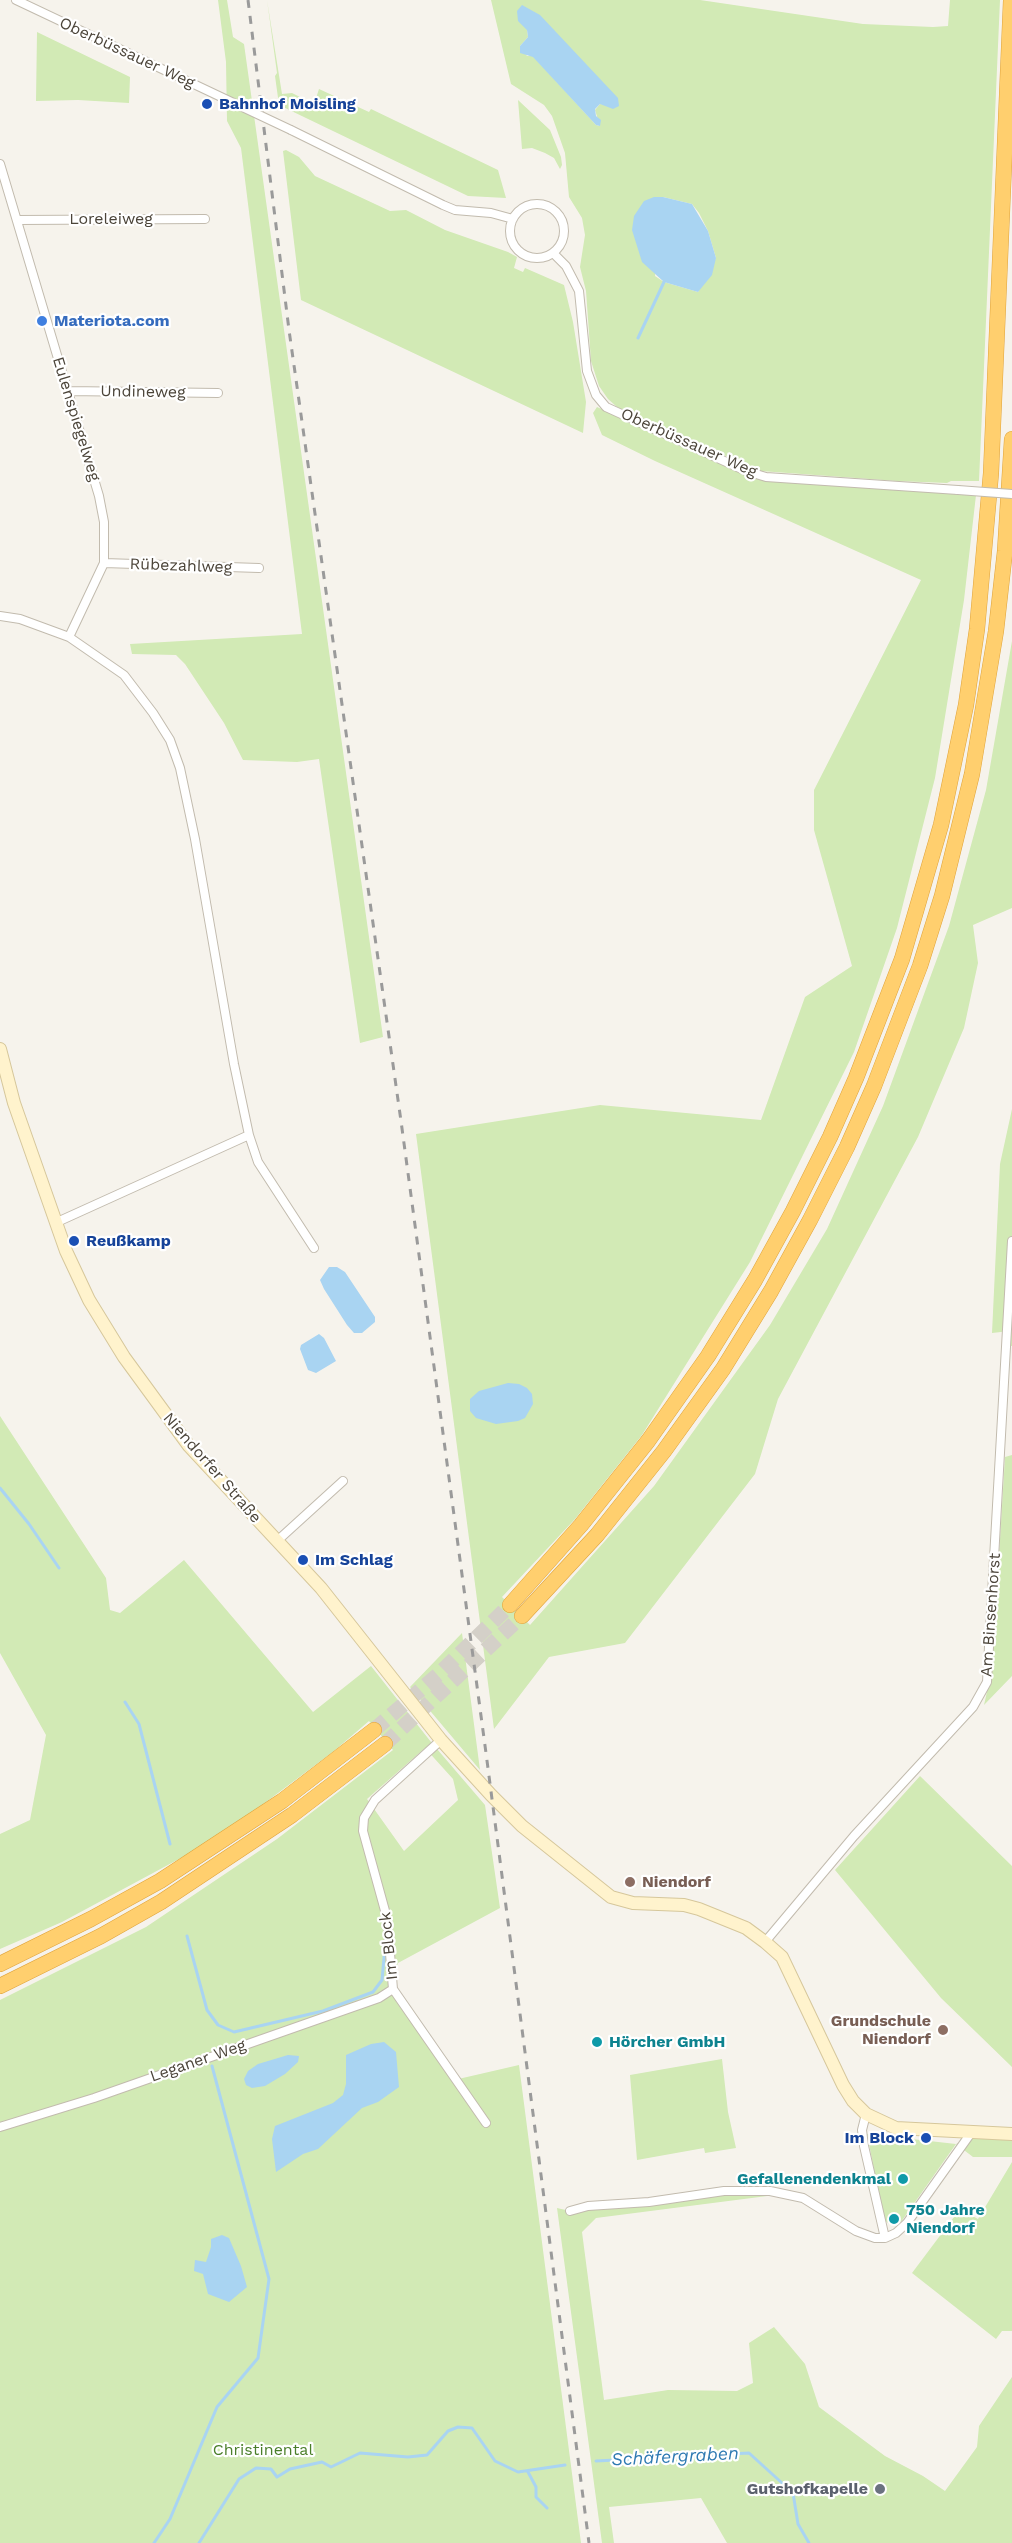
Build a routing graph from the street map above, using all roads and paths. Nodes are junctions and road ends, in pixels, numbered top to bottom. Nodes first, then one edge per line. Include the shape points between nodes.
1 (16, 0) edge
2 (1011, 0) edge
3 (0, 164) edge
4 (206, 219) dead end
5 (513, 219) junction
6 (17, 220) junction
7 (553, 253) junction
8 (68, 391) junction
9 (218, 393) dead end
10 (1012, 440) edge
11 (1012, 494) edge
12 (104, 563) junction
13 (259, 568) dead end
14 (0, 616) edge
15 (69, 637) junction
16 (0, 1049) edge
17 (249, 1135) junction
18 (56, 1223) junction
19 (1012, 1241) edge
20 (314, 1248) dead end
21 (343, 1481) dead end
22 (277, 1541) junction
23 (510, 1605) tunnel mouth
24 (522, 1616) tunnel mouth
25 (374, 1730) tunnel mouth
26 (441, 1740) junction
27 (385, 1744) tunnel mouth
28 (765, 1942) junction
29 (0, 1964) edge
30 (0, 1986) edge
31 (393, 1989) junction
32 (866, 2114) junction
33 (486, 2123) dead end
34 (0, 2127) edge
35 (971, 2133) junction
36 (1012, 2134) edge
37 (570, 2211) dead end
38 (885, 2238) junction

1 - 5 street, Oberbüssauer Weg, bridge via 443,205
2 - 23 highway via 991,473 977,629 953,769 902,959 830,1137 755,1280 648,1441
3 - 6 street, Eulenspiegelweg
4 - 6 street, Loreleiweg
5 - 7 street via 511,238 522,254 541,258
5 - 7 street via 533,204 552,209 561,218 564,231
6 - 8 street, Eulenspiegelweg
7 - 11 street, Oberbüssauer Weg, bridge via 566,266 579,291 587,371 596,395 606,407 766,477
8 - 9 street, Undineweg
8 - 12 street, Eulenspiegelweg via 99,496 104,522
10 - 24 highway via 996,631 972,774 921,966 878,1075 810,1220 723,1369 597,1535
12 - 13 street, Rübezahlweg
12 - 15 street, Eulenspiegelweg
14 - 15 street
15 - 17 street via 124,675 170,740 195,839
16 - 18 main road, Niendorfer Straße via 14,1103
17 - 18 street
17 - 20 street via 258,1162
18 - 22 main road, Niendorfer Straße via 89,1300 124,1358 189,1446
19 - 28 street, Am Binsenhorst via 987,1682 973,1707 854,1836
21 - 22 street
22 - 26 main road, Niendorfer Straße via 321,1588
25 - 29 highway via 282,1801 160,1881
26 - 28 main road, Niendorfer Straße via 522,1826 610,1897 699,1909 746,1928
26 - 31 street, Im Block via 375,1800 364,1818 365,1844 387,1918
27 - 30 highway via 292,1815 161,1902
28 - 32 main road, Niendorfer Straße via 782,1957 843,2085
31 - 33 street, Im Block
31 - 34 street, Leganer Weg via 368,2002
32 - 35 main road via 896,2128
32 - 38 street via 864,2146
35 - 36 main road
35 - 38 street via 907,2223
37 - 38 street via 724,2190 770,2191 803,2198 856,2231

